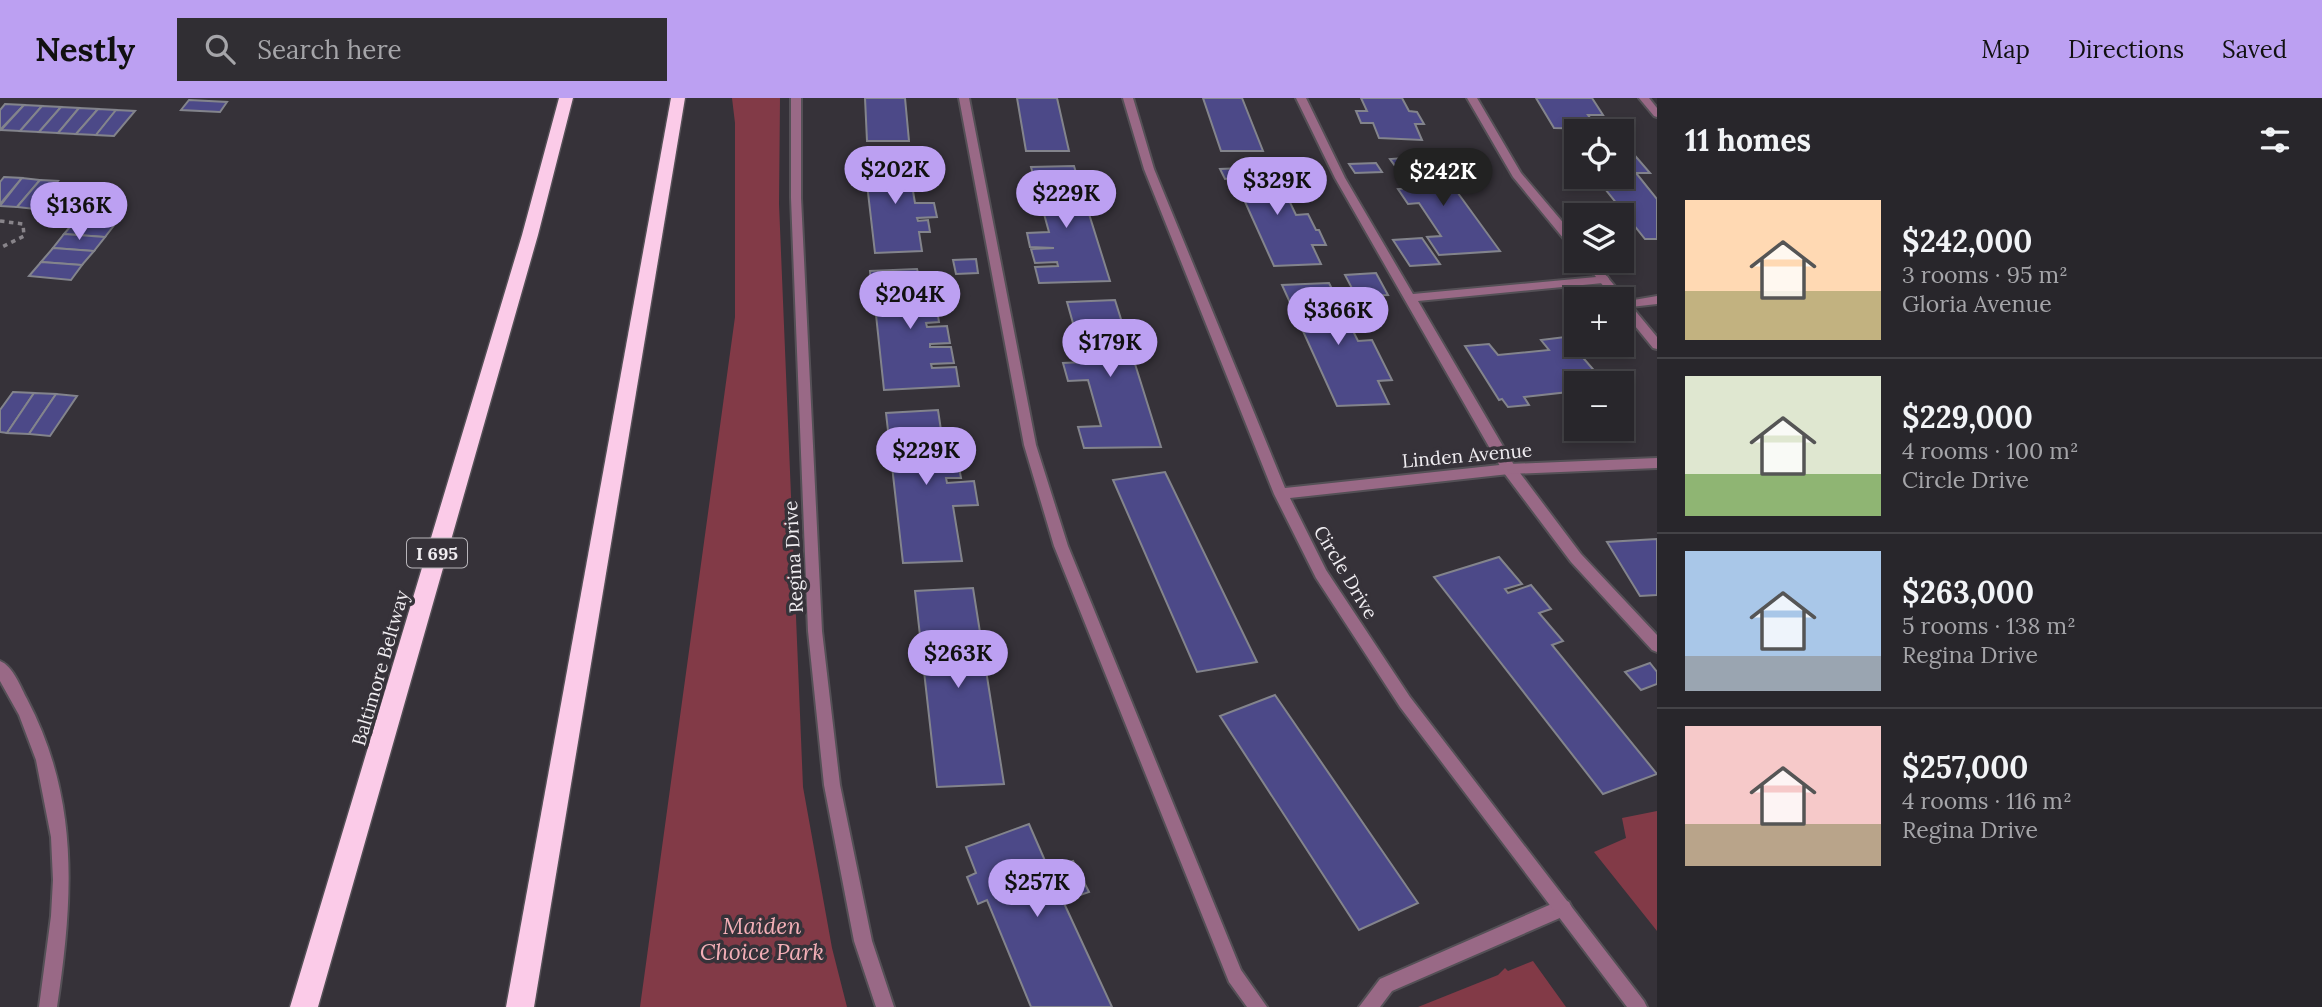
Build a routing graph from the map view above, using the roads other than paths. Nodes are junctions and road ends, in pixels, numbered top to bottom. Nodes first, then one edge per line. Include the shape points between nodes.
1 (566, 98) edge
2 (678, 98) edge
3 (796, 98) edge
4 (964, 98) edge
5 (1128, 98) edge
6 (1301, 98) edge
7 (1472, 98) edge
8 (1644, 98) edge
9 (1657, 114) edge
10 (1564, 231) edge
11 (1598, 273) edge
12 (1603, 279) junction
13 (1610, 287) edge
14 (1411, 298) junction
15 (1657, 300) edge
16 (1634, 301) edge
17 (1634, 317) edge
18 (1657, 345) edge
19 (1657, 463) edge
20 (1509, 469) junction
21 (1280, 494) junction
22 (1657, 645) edge
23 (0, 668) edge
24 (1563, 908) junction
25 (48, 1007) edge
26 (304, 1007) edge
27 (520, 1007) edge
28 (885, 1007) edge
29 (1258, 1007) edge
30 (1368, 1007) edge
31 (1638, 1007) edge

1 - 26 highway, Baltimore Beltway / I 695
2 - 27 highway
3 - 28 street, Regina Drive via 796,198 816,631 832,785 863,941
4 - 29 street via 1030,445 1061,546 1235,975
5 - 21 street, Circle Drive via 1149,169
6 - 14 street via 1340,178
7 - 10 street via 1517,175
8 - 9 street
11 - 12 street
12 - 13 street
12 - 14 street
14 - 20 street
15 - 16 street
17 - 18 street
19 - 20 street, Linden Avenue
20 - 21 street, Linden Avenue
20 - 22 street via 1576,558
21 - 24 street, Circle Drive via 1321,574 1405,702
23 - 25 street via 23,705 47,778 57,830 60,911
24 - 30 street via 1385,985
24 - 31 street, Circle Drive

